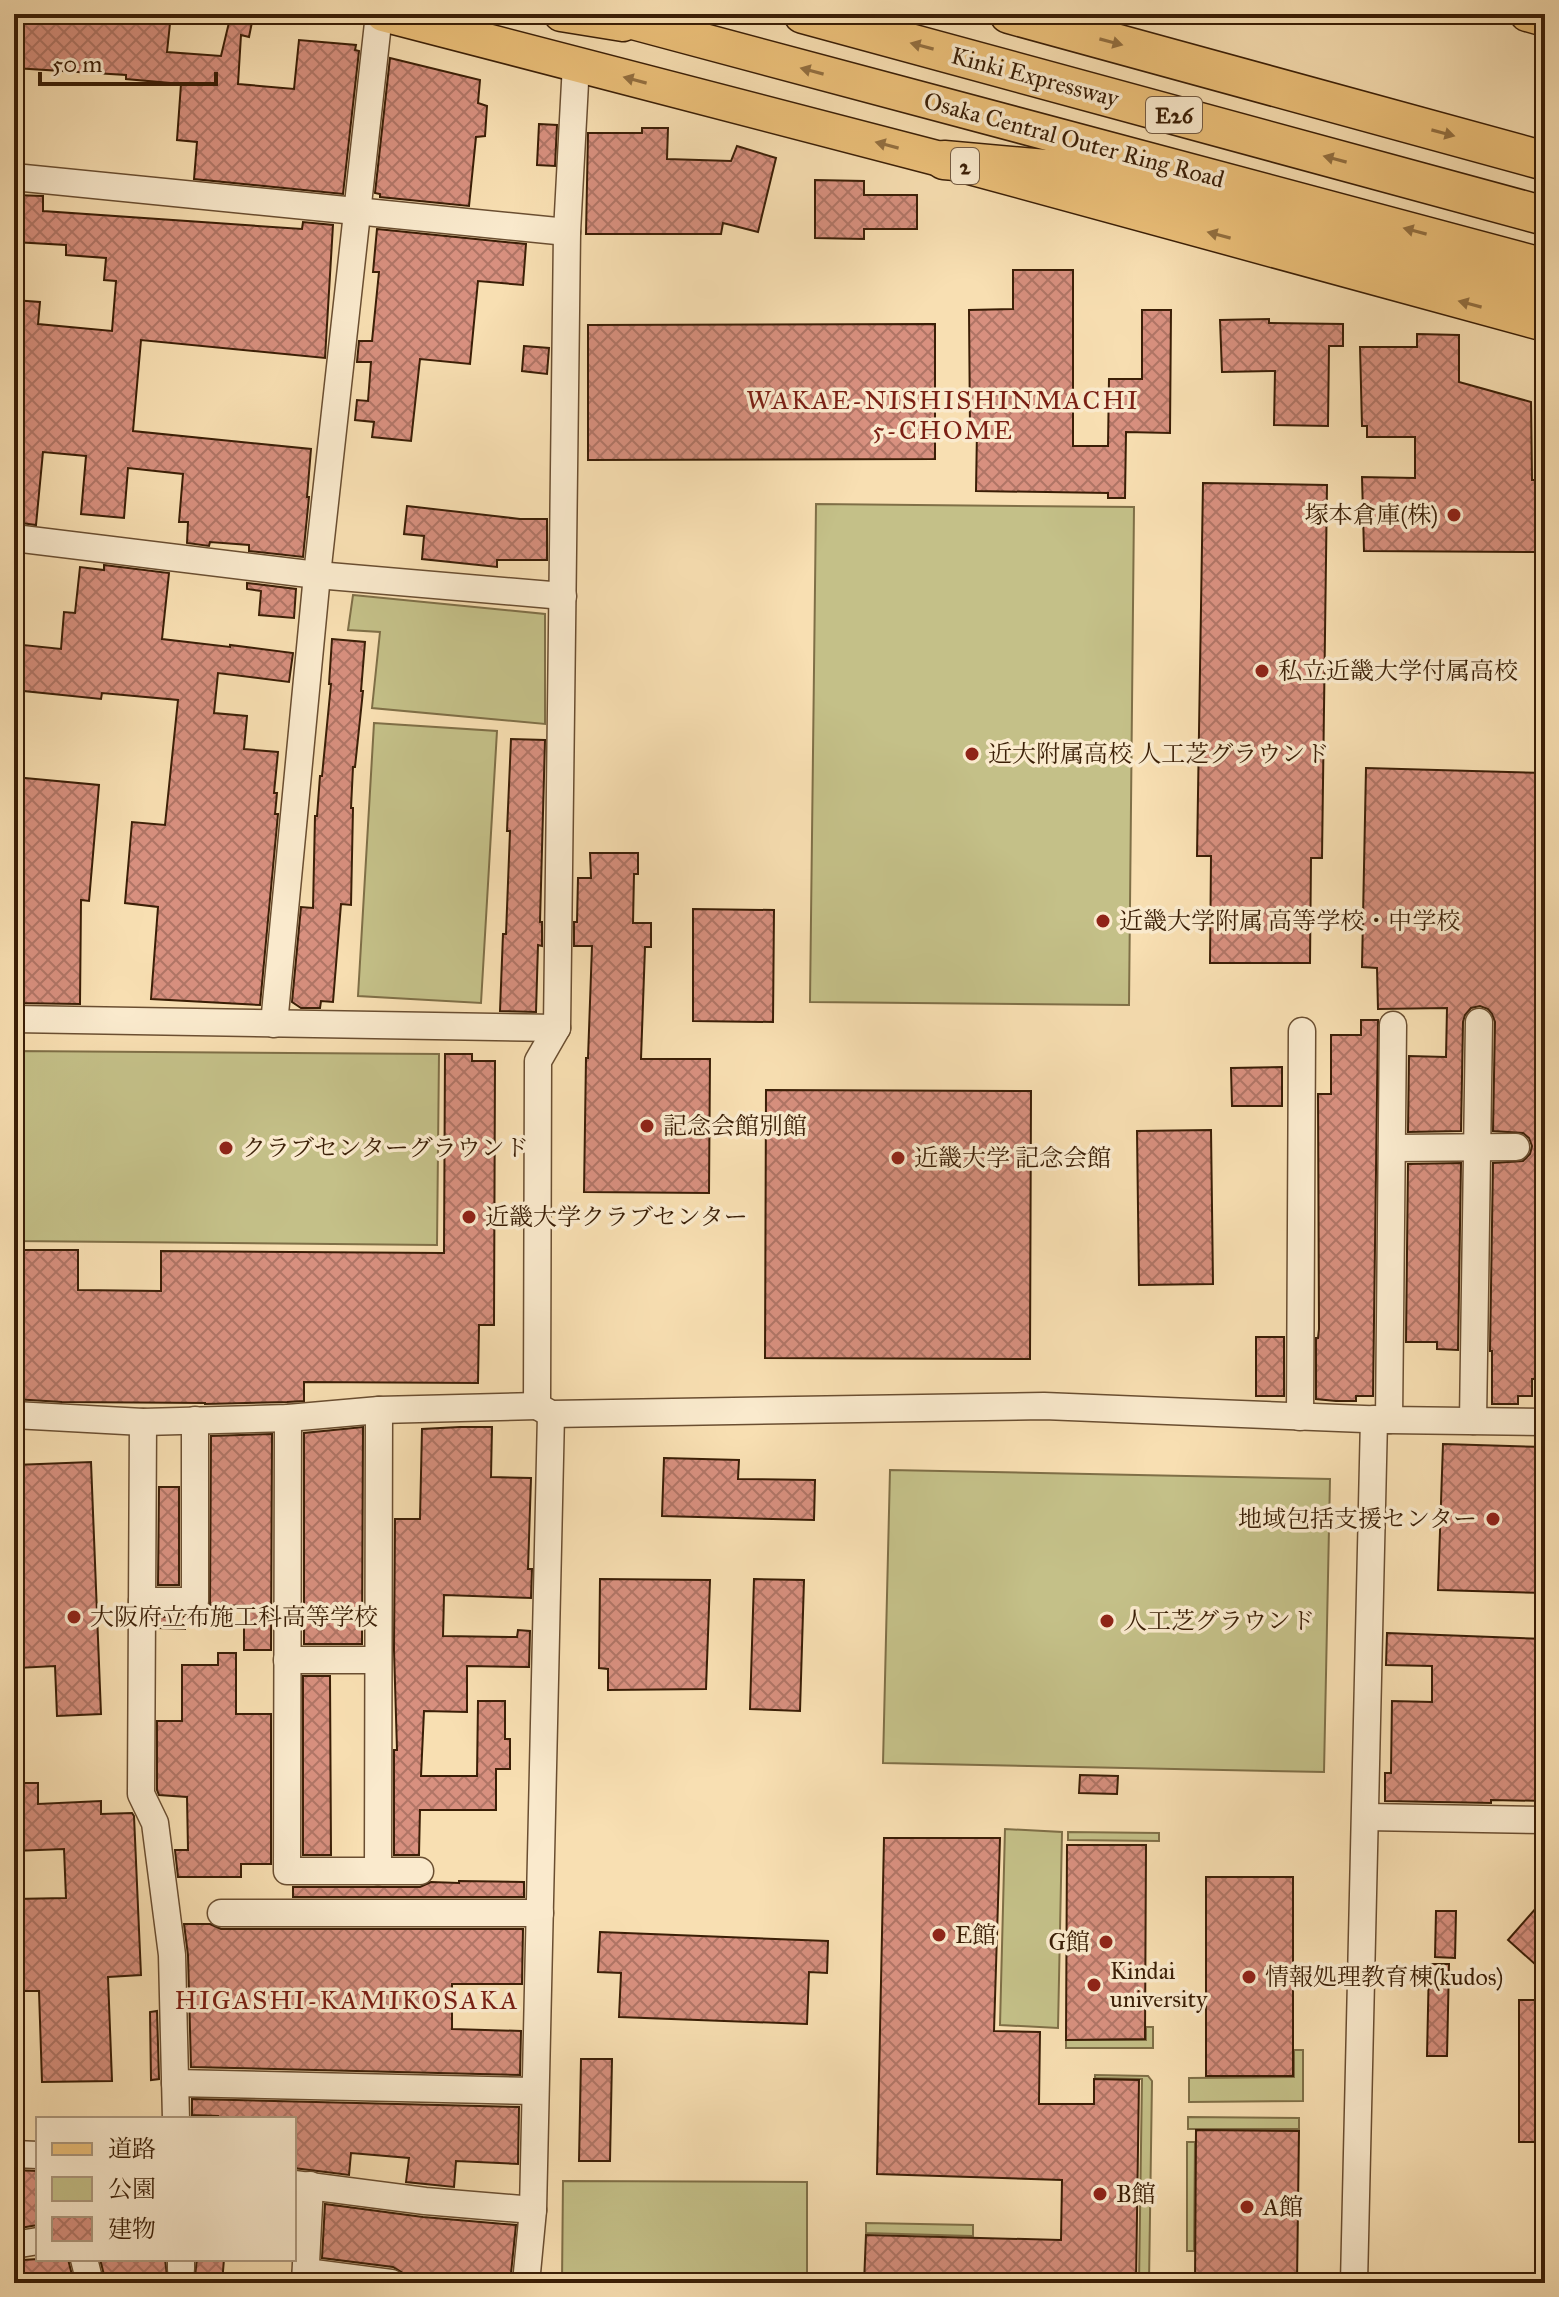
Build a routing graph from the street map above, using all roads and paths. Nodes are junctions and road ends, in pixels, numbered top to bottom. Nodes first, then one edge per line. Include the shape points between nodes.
1 (381, 14) edge
2 (561, 14) edge
3 (603, 14) edge
4 (803, 14) edge
5 (1009, 14) edge
6 (1527, 14) edge
7 (1545, 19) edge
8 (651, 28) junction
9 (576, 64) junction
10 (944, 160) junction
11 (1545, 161) edge
12 (14, 177) edge
13 (357, 211) junction
14 (1545, 216) edge
15 (567, 232) junction
16 (1545, 266) edge
17 (1545, 295) edge
18 (1545, 324) edge
19 (14, 538) edge
20 (317, 575) junction
21 (563, 596) junction
22 (14, 1019) edge
23 (1479, 1022) dead end
24 (274, 1024) junction
25 (1393, 1025) dead end
26 (557, 1028) junction
27 (1302, 1031) dead end
28 (1477, 1147) junction
29 (1516, 1147) dead end
30 (1392, 1148) junction
31 (379, 1410) junction
32 (544, 1410) junction
33 (14, 1415) edge
34 (1300, 1417) junction
35 (288, 1418) junction
36 (195, 1420) junction
37 (1382, 1420) junction
38 (1473, 1421) junction
39 (143, 1422) junction
40 (1545, 1422) edge
41 (142, 1601) junction
42 (287, 1660) junction
43 (378, 1660) junction
44 (1366, 1817) junction
45 (1545, 1820) edge
46 (378, 1871) junction
47 (420, 1871) dead end
48 (221, 1913) dead end
49 (540, 1913) junction
50 (175, 2083) junction
51 (535, 2091) junction
52 (176, 2117) edge
53 (14, 2154) edge
54 (36, 2155) edge
55 (302, 2184) edge
56 (533, 2210) junction
57 (36, 2241) edge
58 (14, 2245) edge
59 (84, 2261) edge
60 (305, 2278) edge
61 (90, 2283) edge
62 (391, 2283) edge
63 (526, 2283) edge
64 (1354, 2283) edge

1 - 9 main road, 2
1 - 13 street
2 - 8 main road
3 - 8 main road, Osaka Central Outer Ring Road / 2
14 -> 4 highway, Kinki Expressway / E26
5 -> 11 highway, E26
6 - 7 main road
16 -> 8 main road, Osaka Central Outer Ring Road / 2
10 -> 9 main road, 2
9 - 15 street
10 - 17 highway via 1126,176
18 -> 10 main road, 2
12 - 13 street
13 - 15 street
13 - 20 street
15 - 21 street
19 - 20 street
20 - 21 street
20 - 24 street
21 - 26 street
22 - 24 street
23 - 28 street
24 - 26 street
25 - 30 street
26 - 32 street via 538,1061
27 - 34 street
28 - 29 street
28 - 30 street
28 - 38 street
30 - 37 street
31 - 32 street
31 - 35 street
31 - 43 street
32 - 34 street via 1044,1406
32 - 49 street
33 - 39 street
34 - 37 street
35 - 36 street
35 - 42 street
36 - 39 street
36 - 41 street via 195,1601
37 - 38 street
37 - 44 street
38 - 40 street
39 - 41 street
41 - 50 street via 141,1794 155,1823 172,1955
42 - 43 street
42 - 46 street via 287,1871
43 - 46 street
44 - 45 street
44 - 64 street
46 - 47 street
48 - 49 street
49 - 51 street
50 - 51 street
50 - 52 street
51 - 56 street
53 - 54 street
55 - 56 street
55 - 60 street
56 - 63 street
57 - 58 street
59 - 61 street
60 - 62 street

